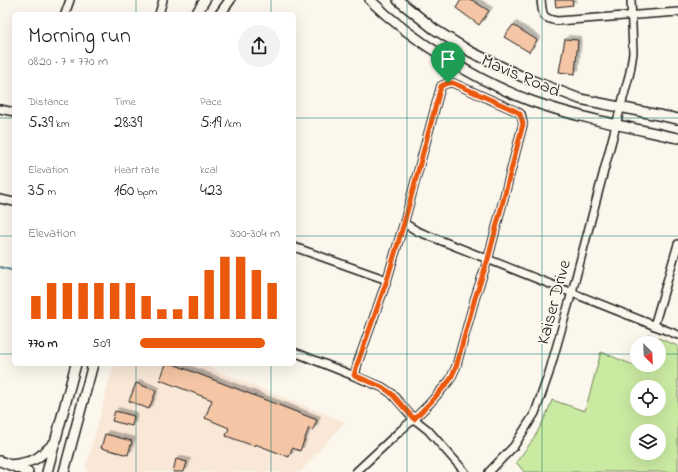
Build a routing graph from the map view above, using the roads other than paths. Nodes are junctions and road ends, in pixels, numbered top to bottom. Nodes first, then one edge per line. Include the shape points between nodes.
1 (70, 0) edge
2 (163, 0) edge
3 (205, 0) edge
4 (230, 0) edge
5 (370, 0) edge
6 (398, 0) edge
7 (541, 0) edge
8 (631, 0) edge
9 (67, 12) edge
10 (160, 12) edge
11 (197, 12) edge
12 (221, 12) edge
13 (678, 12) edge
14 (632, 14) junction
15 (620, 108) junction
16 (0, 109) edge
17 (12, 112) edge
18 (678, 119) edge
19 (616, 124) junction
20 (678, 138) edge
21 (0, 200) edge
22 (12, 202) edge
23 (404, 223) junction
24 (678, 244) edge
25 (296, 248) edge
26 (488, 259) junction
27 (387, 280) junction
28 (572, 292) junction
29 (654, 326) junction
30 (678, 335) edge
31 (296, 353) edge
32 (76, 366) edge
33 (92, 366) edge
34 (354, 375) junction
35 (414, 419) junction
36 (57, 440) junction
37 (0, 461) edge
38 (10, 465) junction
39 (28, 472) edge
40 (47, 472) edge
41 (64, 472) edge
42 (356, 472) edge
43 (465, 472) edge
44 (489, 472) edge

1 - 9 street
2 - 10 street
3 - 11 main road
4 - 12 main road
5 - 19 main road, Mavis Road via 424,44 476,75 531,101
6 - 15 main road, Mavis Road via 434,29 471,52 523,78 580,99
7 - 14 street via 542,13 548,19 557,21
8 - 14 street, Kaiser Drive
13 - 14 street
14 - 15 street, Kaiser Drive via 633,53
15 - 18 main road, Mavis Road
15 - 19 street, Kaiser Drive
16 - 17 street
19 - 20 main road, Mavis Road
19 - 28 street, Kaiser Drive
21 - 22 street
23 - 26 street via 417,231
23 - 26 street via 441,86 453,83 516,111 520,114 523,124
23 - 27 street
24 - 29 street
25 - 27 street
26 - 28 street
26 - 35 street via 450,380
27 - 34 street
28 - 29 street
28 - 44 street, Kaiser Drive via 536,413 514,446
29 - 30 street
31 - 34 street
32 - 36 main road
33 - 41 main road
34 - 35 street via 386,390
35 - 42 street
35 - 43 street via 428,430
36 - 38 main road via 36,460
36 - 40 main road
37 - 38 main road
38 - 39 main road

